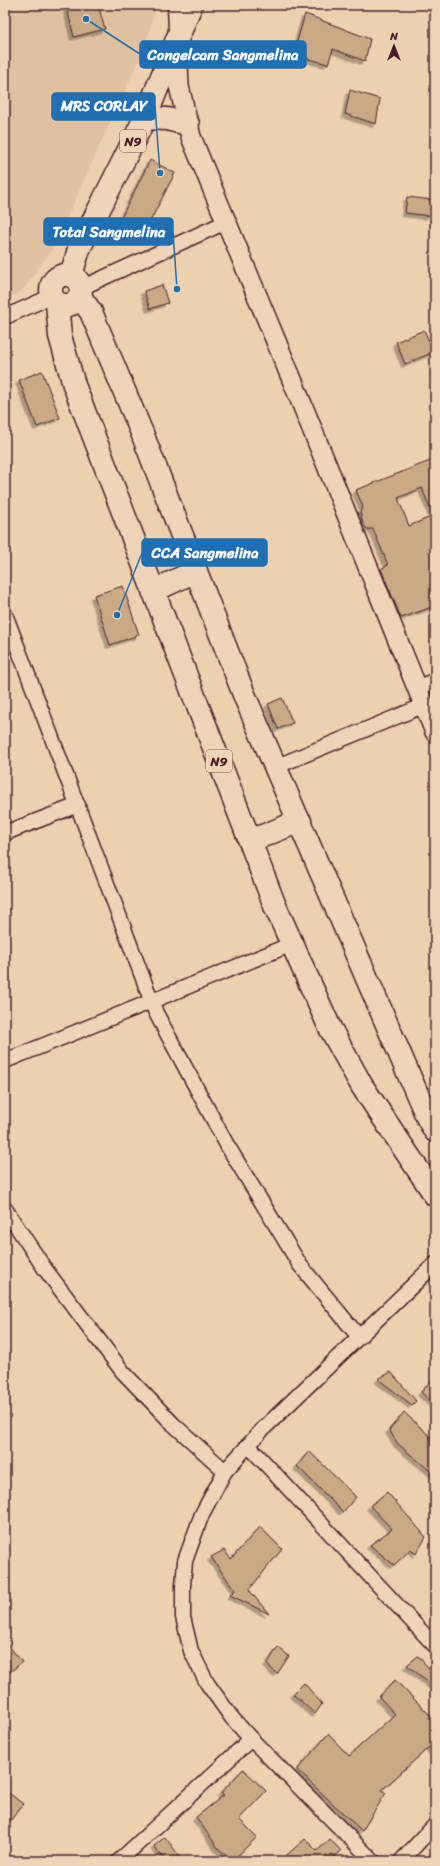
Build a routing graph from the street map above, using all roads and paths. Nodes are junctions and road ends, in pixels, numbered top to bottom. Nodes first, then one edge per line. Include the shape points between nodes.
1 (175, 5) edge
2 (191, 5) edge
3 (176, 44) junction
4 (145, 118) junction
5 (188, 124) junction
6 (226, 222) junction
7 (77, 287) junction
8 (55, 299) junction
9 (5, 318) edge
10 (196, 571) junction
11 (154, 591) junction
12 (5, 614) edge
13 (427, 684) edge
14 (425, 705) junction
15 (435, 732) edge
16 (275, 767) junction
17 (78, 805) junction
18 (300, 821) junction
19 (5, 834) edge
20 (250, 840) junction
21 (292, 944) junction
22 (152, 1001) junction
23 (5, 1060) edge
24 (435, 1131) edge
25 (435, 1195) edge
26 (5, 1210) edge
27 (435, 1264) edge
28 (359, 1337) junction
29 (248, 1445) junction
30 (225, 1471) junction
31 (435, 1646) edge
32 (251, 1739) junction
33 (435, 1825) edge
34 (119, 1861) edge
35 (373, 1861) edge
36 (401, 1861) edge

1 - 3 street
2 - 3 highway, N9
3 - 4 highway, N9
3 - 5 street via 179,86
4 - 5 highway via 167,119
4 - 7 highway, N9 via 79,248
5 - 6 street
6 - 7 street
6 - 13 street
7 - 8 highway via 76,302 63,305
7 - 10 highway via 91,312 142,433
8 - 9 street
8 - 11 highway, N9 via 60,336 74,385
10 - 11 highway
10 - 16 highway
11 - 20 highway, N9
12 - 17 street
13 - 14 street
14 - 15 street
14 - 16 street
16 - 18 highway
17 - 19 street
17 - 22 street
18 - 20 highway
18 - 24 highway
20 - 21 highway, N9
21 - 22 street
21 - 25 highway, N9 via 330,1028 362,1086
22 - 23 street
22 - 28 street via 227,1145 300,1265
26 - 30 street via 46,1270 123,1372 173,1424
27 - 28 street
28 - 29 street
29 - 30 street
29 - 31 street
30 - 32 street via 202,1514 185,1561 183,1617 191,1651 207,1683
32 - 34 street
32 - 35 street
33 - 36 street

